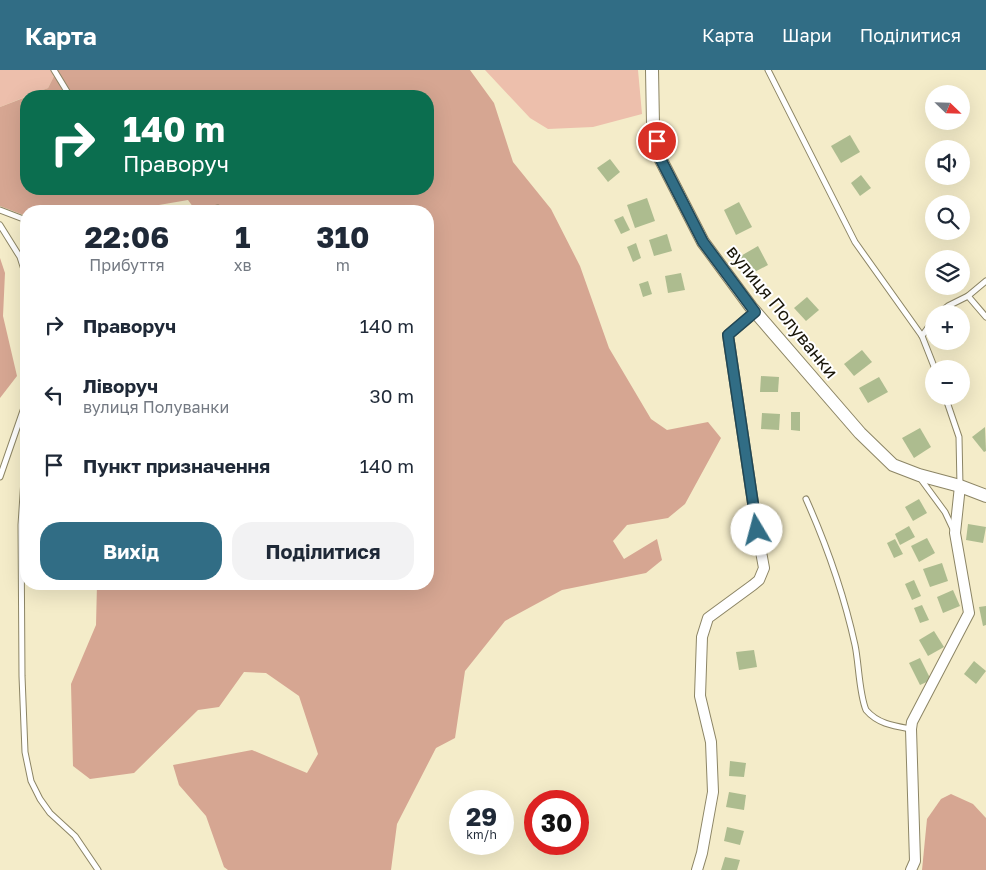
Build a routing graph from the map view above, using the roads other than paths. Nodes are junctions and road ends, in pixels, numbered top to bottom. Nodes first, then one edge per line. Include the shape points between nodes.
1 (54, 70) edge
2 (652, 70) edge
3 (768, 70) edge
4 (66, 90) edge
5 (0, 210) edge
6 (20, 218) edge
7 (0, 225) edge
8 (20, 257) edge
9 (986, 281) edge
10 (968, 296) junction
11 (950, 305) edge
12 (755, 312) junction
13 (986, 317) edge
14 (925, 332) edge
15 (922, 336) junction
16 (931, 360) edge
17 (947, 405) edge
18 (20, 419) edge
19 (918, 475) junction
20 (0, 477) edge
21 (960, 486) junction
22 (986, 496) edge
23 (806, 499) dead end
24 (955, 533) junction
25 (21, 590) edge
26 (911, 729) junction
27 (98, 870) edge
28 (697, 870) edge
29 (911, 870) edge

1 - 4 lane
2 - 12 street, вулиця Полуванки via 653,124 660,158 703,242
3 - 15 lane via 855,242
5 - 6 lane
7 - 8 lane
9 - 10 lane
10 - 11 lane
10 - 13 lane
12 - 19 street, вулиця Полуванки via 860,433 893,465
12 - 28 street via 728,335 764,568 759,580 708,618 702,637 700,696 711,742 713,792
14 - 15 lane
15 - 16 lane
17 - 21 lane via 959,437
18 - 20 lane
19 - 21 street, вулиця Полуванки
19 - 24 lane via 945,512
21 - 22 street, вулиця Полуванки
21 - 24 street
23 - 26 lane via 841,593 855,644 866,710 890,726
24 - 26 street via 969,613
25 - 27 lane via 25,752 31,781 40,799 75,836
26 - 29 street via 915,861

